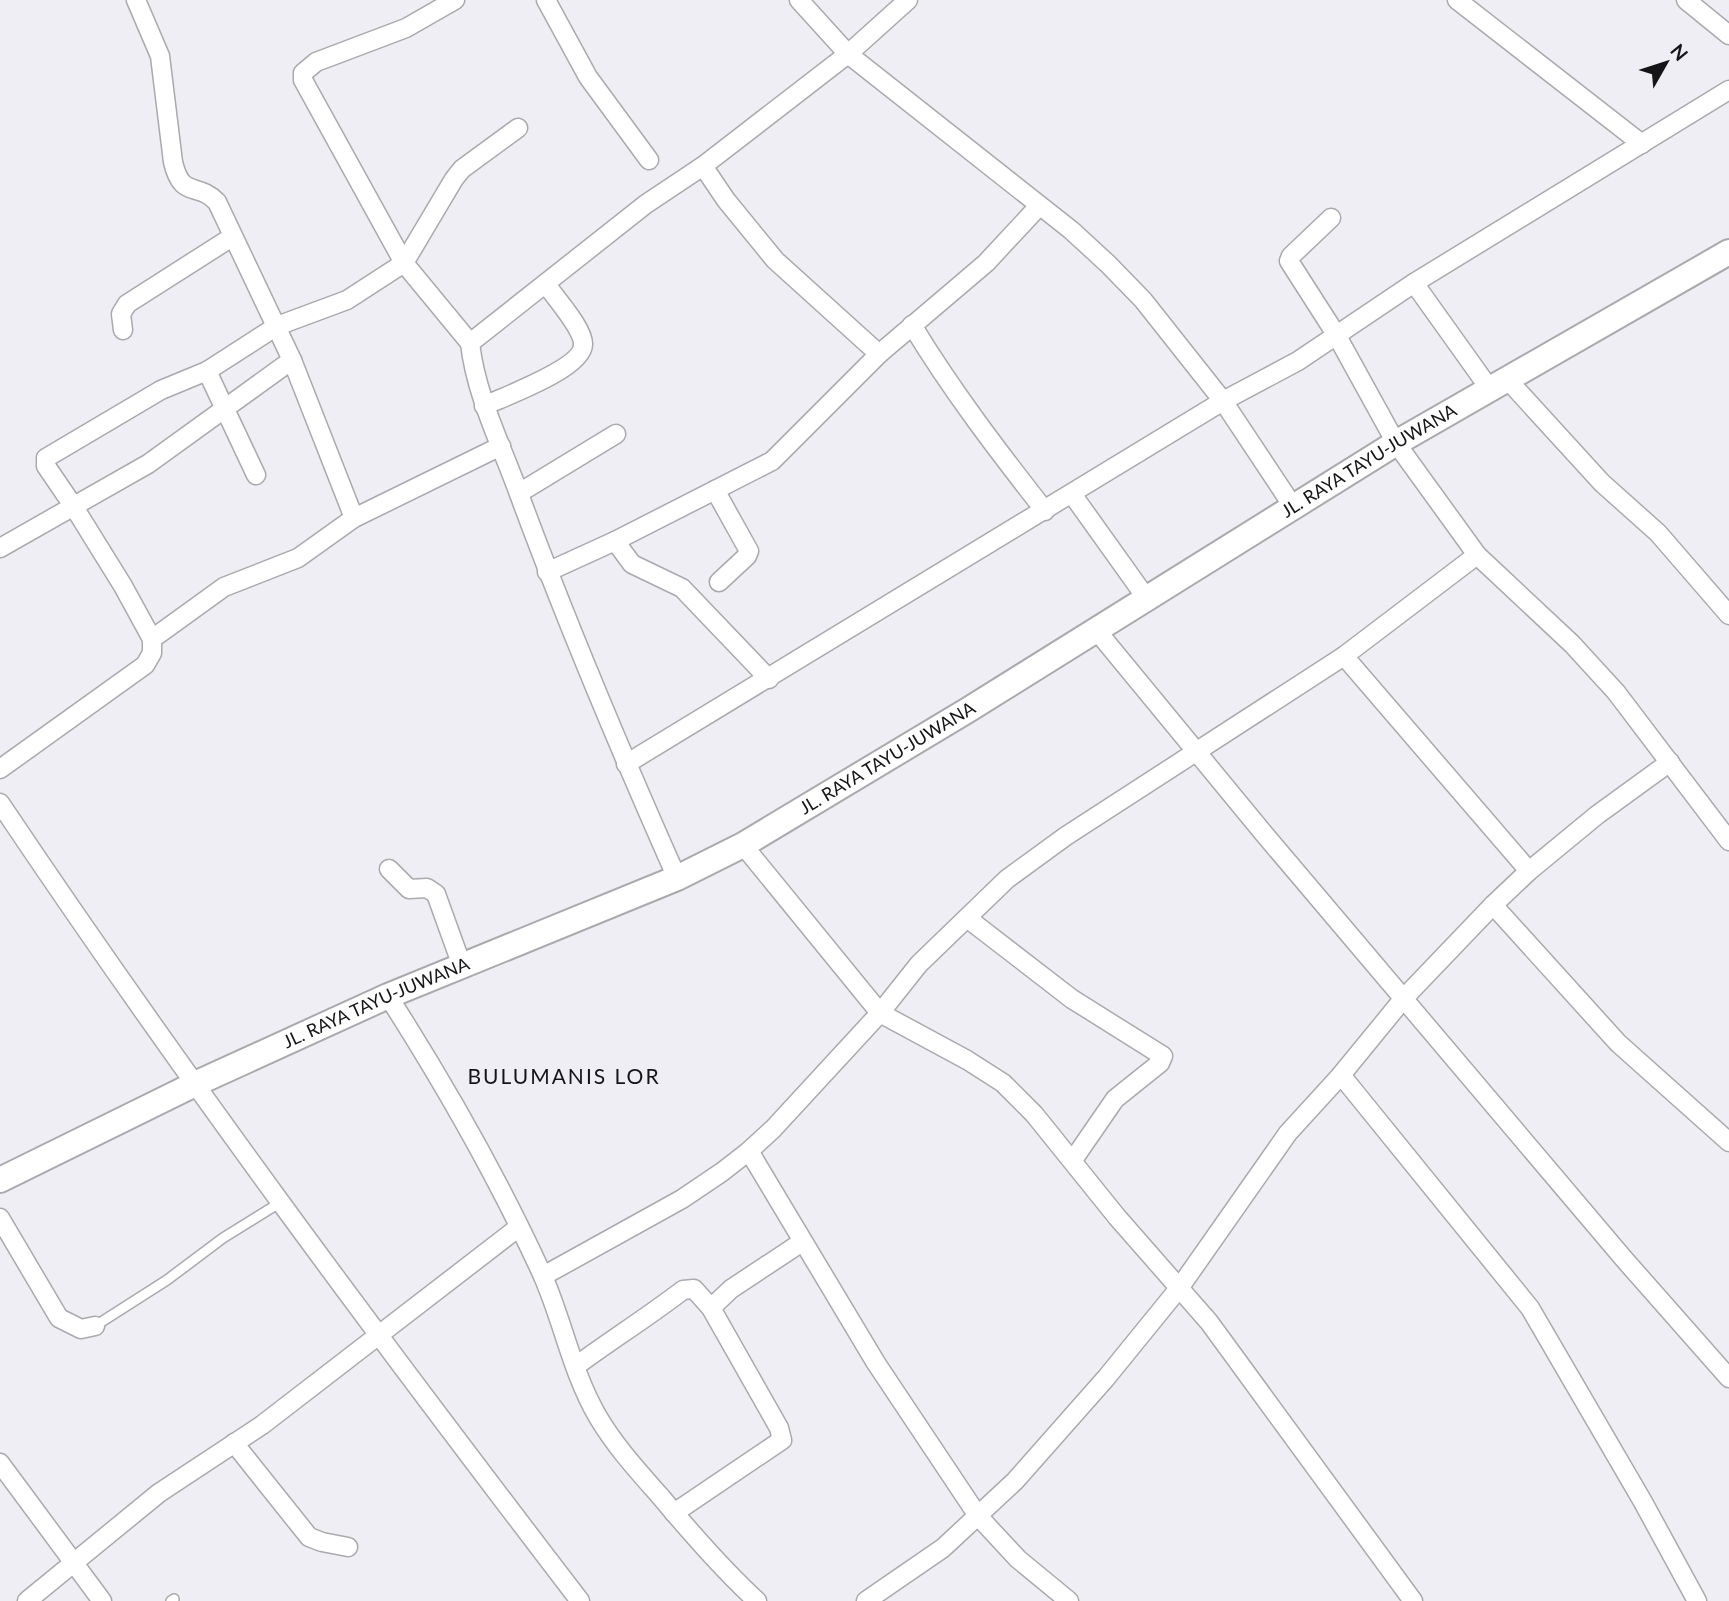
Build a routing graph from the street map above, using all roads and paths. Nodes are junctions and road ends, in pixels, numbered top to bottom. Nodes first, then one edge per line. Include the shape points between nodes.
1 (136, 0) edge
2 (420, 0) edge
3 (455, 0) edge
4 (546, 0) edge
5 (799, 0) edge
6 (908, 0) edge
7 (1457, 0) edge
8 (1686, 0) edge
9 (426, 18) junction
10 (1729, 35) edge
11 (848, 54) junction
12 (1729, 90) edge
13 (518, 128) dead end
14 (1642, 144) junction
15 (649, 160) dead end
16 (702, 166) junction
17 (1039, 206) junction
18 (1331, 218) dead end
19 (232, 236) junction
20 (1729, 252) edge
21 (404, 263) junction
22 (1414, 283) junction
23 (546, 284) junction
24 (912, 325) junction
25 (277, 327) junction
26 (123, 330) dead end
27 (1337, 336) junction
28 (470, 343) junction
29 (879, 354) junction
30 (292, 360) junction
31 (207, 371) junction
32 (1498, 384) junction
33 (1223, 401) junction
34 (225, 406) junction
35 (484, 406) junction
36 (616, 434) dead end
37 (1396, 443) junction
38 (501, 446) junction
39 (256, 475) dead end
40 (715, 490) junction
41 (519, 493) junction
42 (1072, 495) junction
43 (74, 507) junction
44 (1294, 508) junction
45 (1045, 511) junction
46 (354, 518) junction
47 (615, 541) junction
48 (0, 548) edge
49 (1477, 555) junction
50 (547, 572) junction
51 (719, 582) dead end
52 (1147, 599) junction
53 (1729, 615) edge
54 (1097, 631) junction
55 (152, 639) junction
56 (1344, 656) junction
57 (769, 679) junction
58 (1196, 750) junction
59 (1671, 762) junction
60 (626, 764) junction
61 (0, 769) edge
62 (0, 803) edge
63 (1729, 841) edge
64 (743, 845) junction
65 (389, 869) dead end
66 (1529, 871) junction
67 (677, 878) junction
68 (1493, 905) junction
69 (967, 918) junction
70 (461, 966) junction
71 (388, 996) junction
72 (1404, 998) junction
73 (880, 1013) junction
74 (1341, 1075) junction
75 (195, 1084) junction
76 (1729, 1142) edge
77 (749, 1151) junction
78 (1073, 1160) junction
79 (0, 1180) edge
80 (281, 1202) junction
81 (0, 1218) edge
82 (519, 1227) junction
83 (802, 1242) junction
84 (543, 1276) junction
85 (1180, 1287) junction
86 (711, 1308) junction
87 (95, 1326) joint
88 (377, 1335) junction
89 (576, 1366) junction
90 (1729, 1378) edge
91 (234, 1443) junction
92 (0, 1463) edge
93 (674, 1513) junction
94 (978, 1516) junction
95 (348, 1547) dead end
96 (72, 1562) junction
97 (27, 1601) edge
98 (102, 1601) edge
99 (580, 1601) edge
100 (757, 1601) edge
101 (866, 1601) edge
102 (1069, 1601) edge
103 (1413, 1601) edge
104 (1696, 1601) edge

1 - 19 street via 160,56 178,179 217,202
2 - 9 street
3 - 9 street
4 - 15 street via 588,77
5 - 11 street
6 - 11 street
7 - 14 street
8 - 10 street
9 - 21 street via 316,62 303,73
11 - 16 street
11 - 17 street
12 - 14 street
13 - 21 street via 454,178
14 - 22 street
16 - 23 street
16 - 29 street via 775,260
17 - 24 street via 986,263
17 - 33 street via 1071,230 1143,300
18 - 27 street via 1289,261
19 - 25 street
19 - 26 street via 127,304 121,314
20 - 32 main road, JL. RAYA TAYU-JUWANA
21 - 25 street via 347,300
21 - 28 street
22 - 27 street
22 - 32 street
23 - 28 street
23 - 35 street via 579,330 583,351 552,375
24 - 29 street
24 - 45 street via 967,408
25 - 30 street
25 - 31 street
27 - 33 street
27 - 37 street
28 - 35 street
29 - 40 street via 772,461
30 - 34 street
30 - 46 street
31 - 34 street
31 - 43 street via 161,390 46,458 46,466
32 - 37 main road, JL. RAYA TAYU-JUWANA
32 - 53 street via 1658,533
33 - 42 street
33 - 44 street
34 - 39 street
34 - 43 street via 148,464
35 - 38 street
36 - 41 street
37 - 44 main road, JL. RAYA TAYU-JUWANA
37 - 49 street
38 - 41 street
38 - 46 street
40 - 47 street
40 - 51 street via 749,551
41 - 50 street
42 - 45 street
42 - 52 street
43 - 48 street
43 - 55 street
44 - 52 main road, JL. RAYA TAYU-JUWANA
45 - 57 street
46 - 55 street via 298,558 224,587
47 - 50 street
47 - 57 street via 632,564 682,588
49 - 56 street
49 - 59 street via 1573,644
50 - 60 street
52 - 54 main road, JL. RAYA TAYU-JUWANA
54 - 58 street
54 - 64 main road, JL. RAYA TAYU-JUWANA
55 - 61 street via 152,653 145,664
56 - 58 street
56 - 66 street
57 - 60 street
58 - 69 street via 1007,878
58 - 72 street
59 - 63 street
59 - 66 street
60 - 67 street
62 - 75 street
64 - 67 main road, JL. RAYA TAYU-JUWANA
64 - 73 street
65 - 70 street via 409,889 427,888 436,894
66 - 68 street
67 - 70 main road, JL. RAYA TAYU-JUWANA
68 - 72 street
68 - 76 street via 1618,1044
69 - 73 street via 919,964
69 - 78 street via 1072,999 1163,1056 1115,1098
70 - 71 main road, JL. RAYA TAYU-JUWANA
71 - 75 main road, JL. RAYA TAYU-JUWANA
71 - 82 street via 495,1176
72 - 74 street
72 - 90 street
73 - 77 street
73 - 78 street via 1003,1083
74 - 85 street via 1288,1133
74 - 104 street via 1530,1308
75 - 79 main road, JL. RAYA TAYU-JUWANA
75 - 80 street
77 - 83 street
77 - 84 street via 682,1199
78 - 85 street
80 - 87 lane
80 - 88 street
81 - 87 street via 60,1318 81,1329
82 - 84 street
82 - 88 street
83 - 86 street
83 - 94 street
84 - 89 street
85 - 94 street via 1106,1378
85 - 103 street
86 - 89 street via 694,1289 683,1290
86 - 93 street via 782,1440
88 - 91 street
88 - 99 street
89 - 93 street via 585,1393 614,1443
91 - 95 street via 309,1536
91 - 96 street via 159,1493
92 - 96 street
93 - 100 street
94 - 101 street via 943,1548
94 - 102 street via 1018,1559
96 - 97 street
96 - 98 street

